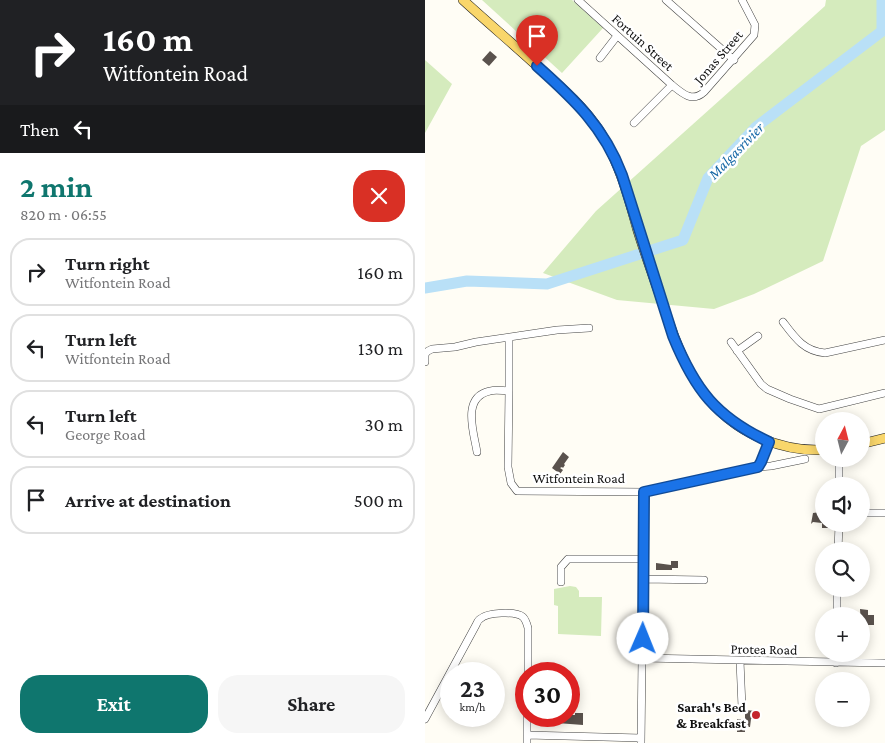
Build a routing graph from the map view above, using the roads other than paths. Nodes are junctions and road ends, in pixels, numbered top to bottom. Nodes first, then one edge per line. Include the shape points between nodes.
1 (463, 0) edge
2 (578, 0) edge
3 (666, 0) edge
4 (742, 0) edge
5 (617, 36) junction
6 (599, 58) dead end
7 (734, 60) junction
8 (672, 85) junction
9 (693, 98) joint
10 (634, 123) dead end
11 (783, 322) dead end
12 (589, 328) dead end
13 (758, 336) dead end
14 (509, 338) junction
15 (885, 340) edge
16 (731, 342) dead end
17 (737, 351) junction
18 (425, 362) edge
19 (509, 391) junction
20 (885, 393) edge
21 (885, 438) edge
22 (769, 442) junction
23 (870, 442) edge
24 (815, 449) edge
25 (477, 452) dead end
26 (805, 459) dead end
27 (758, 467) junction
28 (644, 492) junction
29 (870, 513) edge
30 (885, 513) edge
31 (644, 559) junction
32 (644, 579) junction
33 (704, 580) dead end
34 (561, 582) dead end
35 (643, 658) junction
36 (740, 661) junction
37 (528, 662) edge
38 (836, 663) joint
39 (885, 663) edge
40 (741, 707) dead end
41 (425, 719) edge
42 (527, 727) edge
43 (527, 735) junction
44 (641, 740) edge
45 (527, 743) edge

1 - 22 main road via 565,91 594,122 619,167 683,361 711,403 744,430
2 - 5 street, Fortuin Street
3 - 7 street
4 - 7 street, Jonas Street via 755,31
5 - 6 street
5 - 8 street, Fortuin Street
7 - 9 street, Jonas Street via 702,95
8 - 9 street, Fortuin Street
8 - 10 street
11 - 15 street via 801,344 825,354
12 - 14 street
13 - 17 street
14 - 18 street via 433,349 425,354
14 - 19 street
16 - 17 street
17 - 20 street via 767,389 810,407 829,408
19 - 25 street via 489,391 472,404
19 - 28 street, Witfontein Road via 508,473 517,491
21 - 23 main road
22 - 24 main road
22 - 27 street
26 - 27 street, Witfontein Road
27 - 28 street, Witfontein Road
28 - 31 street
29 - 30 street
31 - 32 street
31 - 34 street via 568,559 561,567
32 - 33 street
32 - 35 street
35 - 36 street, Protea Road
35 - 44 street
36 - 38 street, Protea Road
36 - 40 street
37 - 41 street via 529,628 524,618 518,614 492,613 481,618
38 - 39 street, Protea Road
42 - 43 street
43 - 44 street
43 - 45 street

